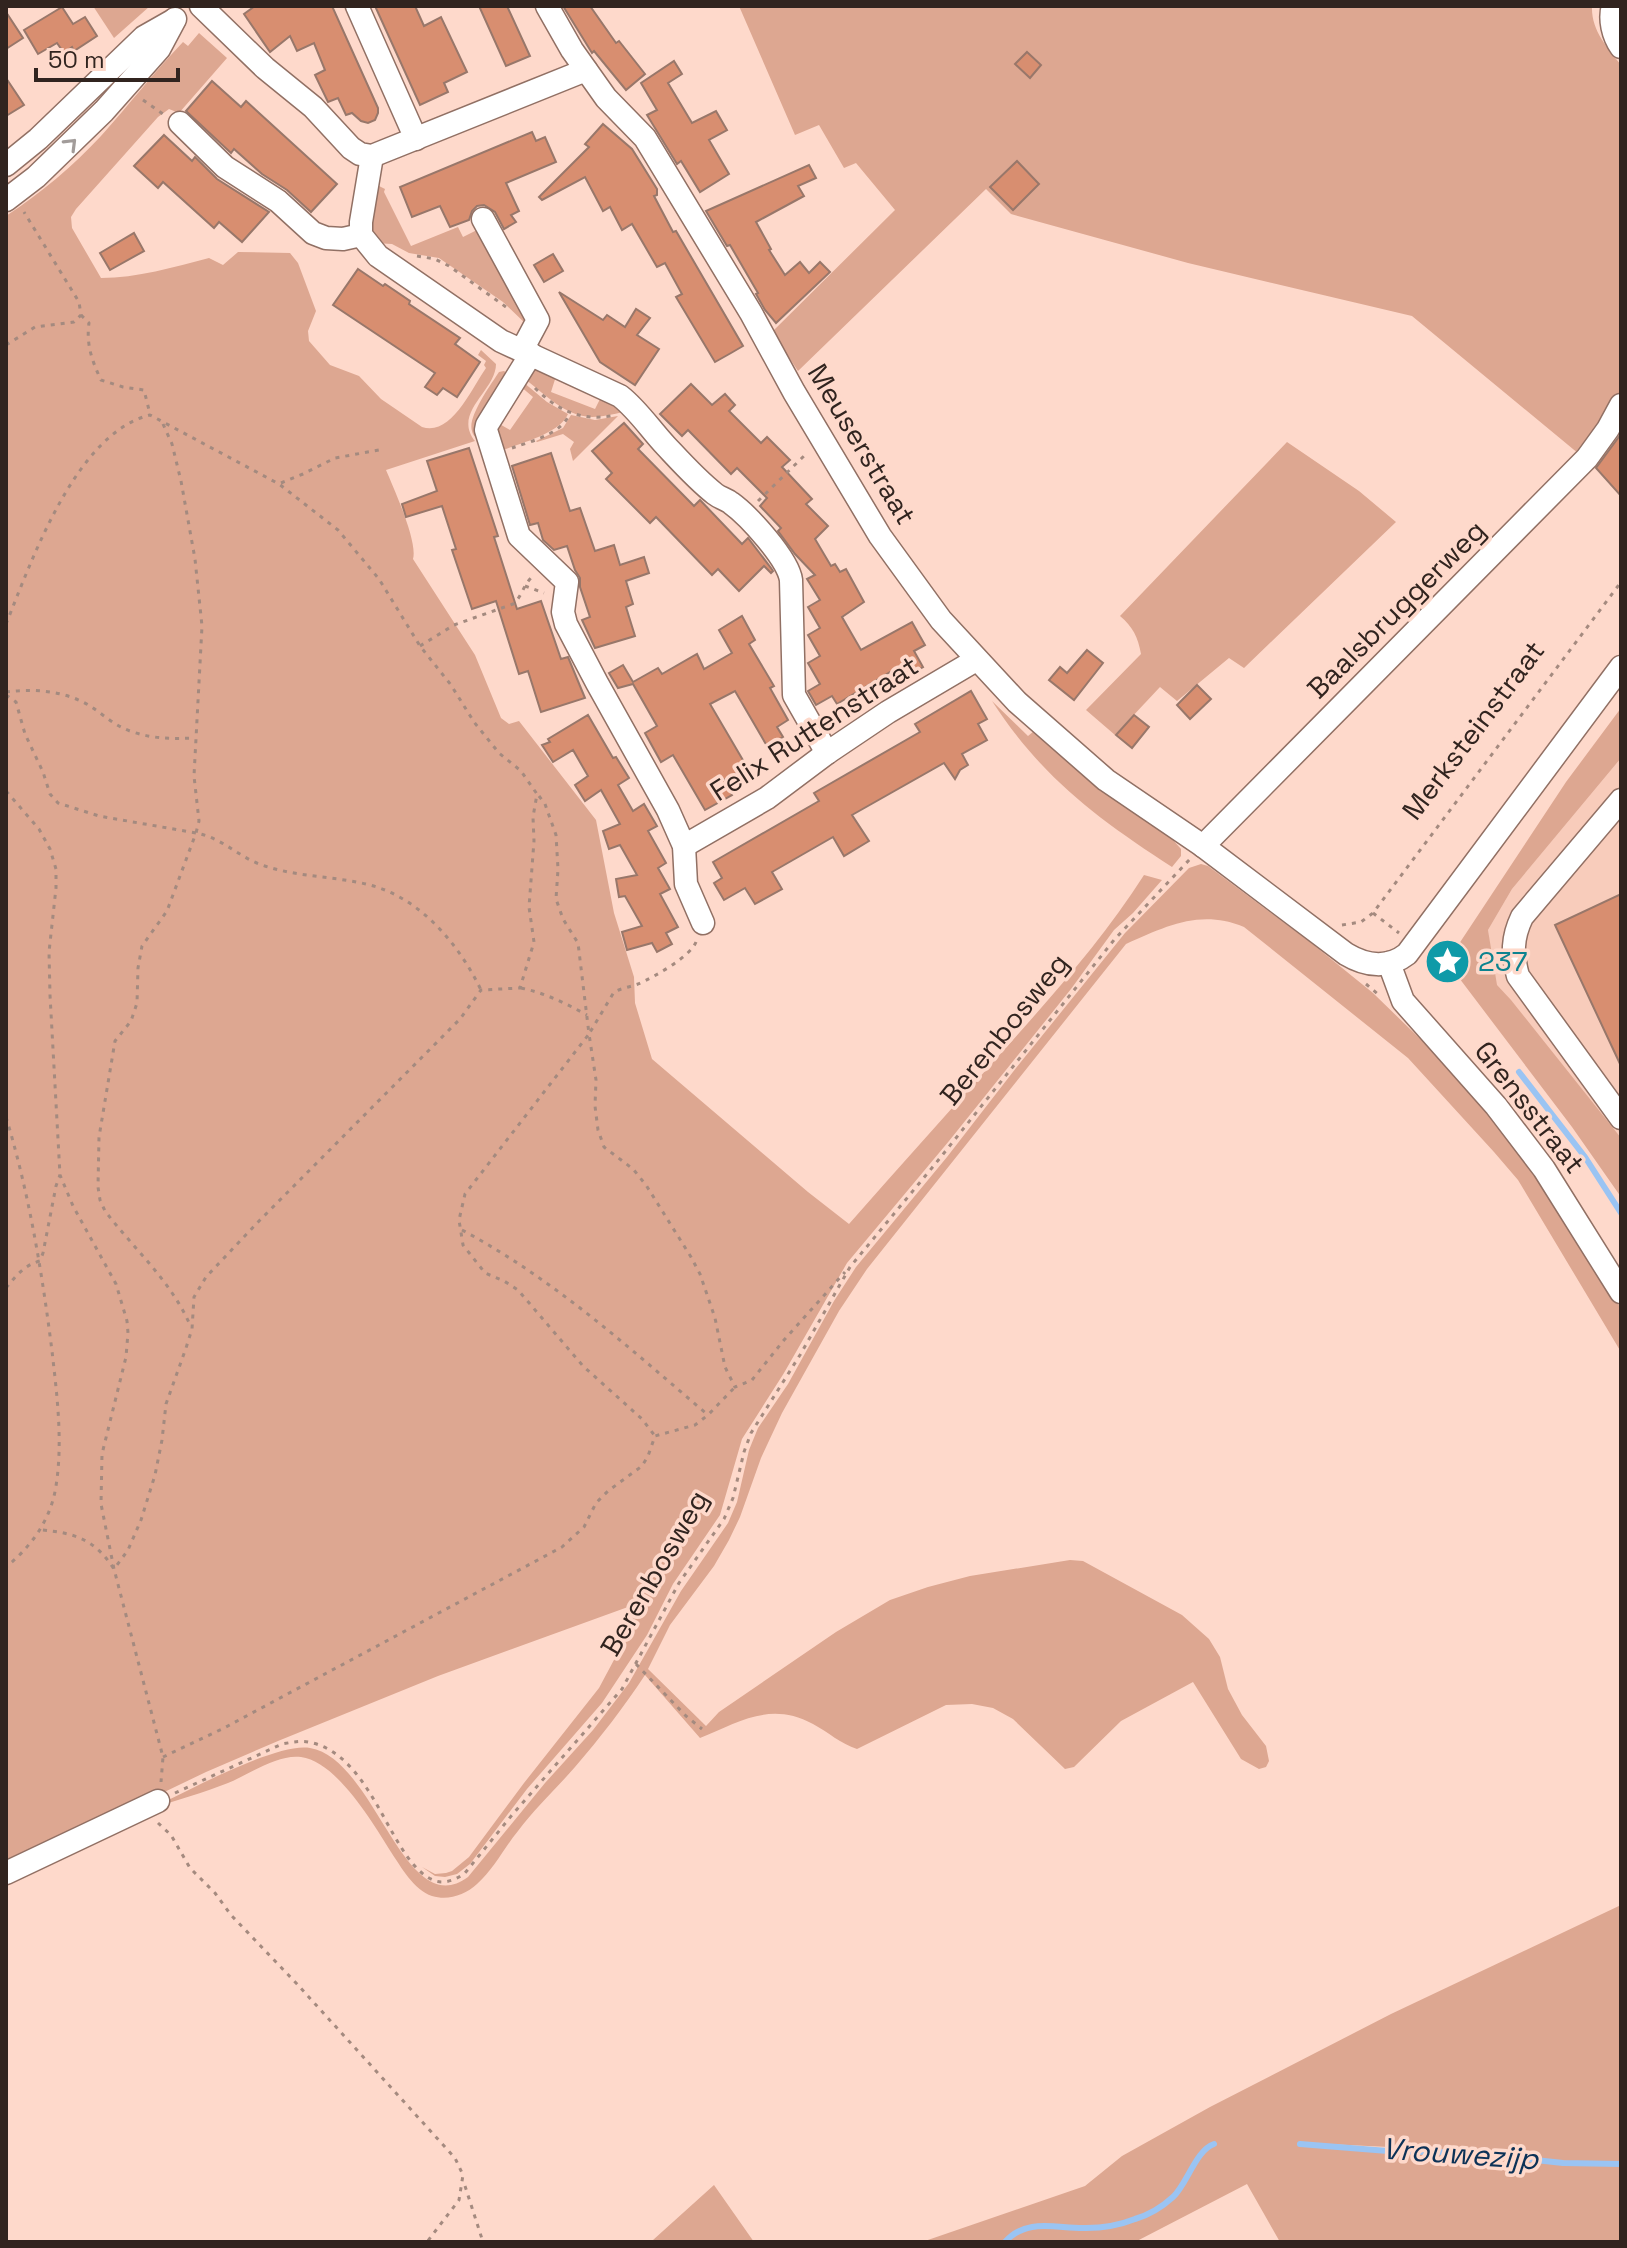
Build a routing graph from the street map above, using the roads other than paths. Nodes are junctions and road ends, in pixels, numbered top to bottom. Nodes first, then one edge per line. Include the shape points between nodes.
1 (201, 6) edge
2 (357, 6) edge
3 (547, 6) edge
4 (1613, 6) edge
5 (182, 12) edge
6 (1621, 47) edge
7 (586, 70) junction
8 (180, 123) dead end
9 (416, 139) junction
10 (372, 156) junction
11 (6, 165) edge
12 (9, 198) edge
13 (483, 219) dead end
14 (361, 235) junction
15 (526, 352) junction
16 (1621, 405) edge
17 (976, 660) junction
18 (1621, 667) edge
19 (827, 753) junction
20 (1621, 800) edge
21 (684, 846) junction
22 (1203, 846) junction
23 (703, 923) road end
24 (1389, 963) junction
25 (1621, 1118) edge
26 (1621, 1292) edge
27 (153, 1803) road end
28 (6, 1873) edge

1 - 10 street via 351,148
2 - 9 street
3 - 7 street, Meuserstraat
4 - 6 street via 1612,22
5 - 11 street via 144,37
12 -> 5 street via 104,111 159,49
7 - 9 street
7 - 17 street, Meuserstraat via 645,138 895,556
8 - 14 street via 225,167 278,201 313,233 343,239
9 - 10 street
10 - 14 street
13 - 15 street via 538,320
14 - 15 street via 378,256 501,341
15 - 19 street via 620,396 717,496 760,531 784,561 790,572 794,695
15 - 21 street via 487,425 519,536 567,582 566,624
16 - 22 street, Baalsbruggerweg via 1587,458
17 - 19 street, Felix Ruttenstraat
17 - 22 street, Meuserstraat via 1106,780
18 - 24 street via 1415,945
19 - 21 street, Felix Ruttenstraat via 767,798
20 - 25 street via 1522,917 1513,952 1518,976
21 - 23 street via 686,884
22 - 24 street via 1353,958
24 - 26 street, Grensstraat via 1403,1001 1535,1157
27 - 28 street

